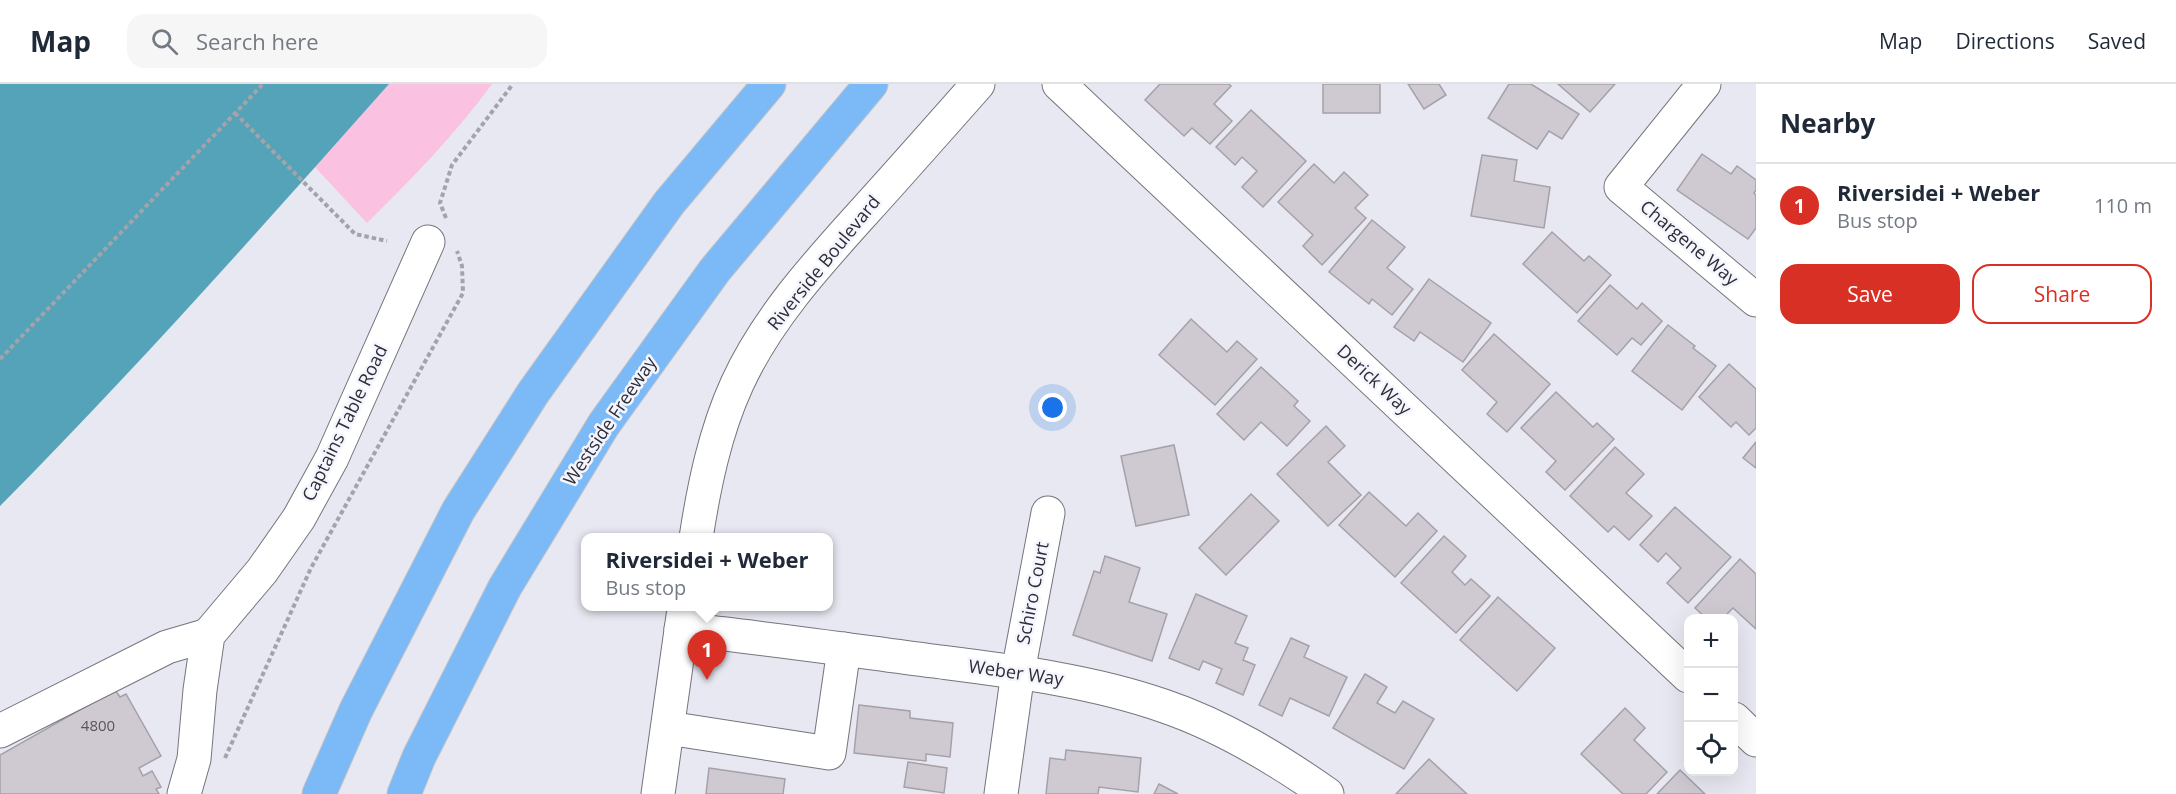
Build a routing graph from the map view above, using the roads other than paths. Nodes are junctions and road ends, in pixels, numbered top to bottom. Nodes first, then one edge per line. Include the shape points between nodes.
1 (769, 84) edge
2 (871, 84) edge
3 (978, 84) edge
4 (1059, 84) edge
5 (1704, 84) edge
6 (444, 237) road end
7 (1756, 300) edge
8 (1048, 513) dead end
9 (697, 533) edge
10 (682, 617) edge
11 (207, 634) junction
12 (844, 649) junction
13 (1684, 671) edge
14 (1018, 672) junction
15 (1737, 722) edge
16 (668, 729) junction
17 (0, 731) edge
18 (1756, 740) edge
19 (184, 794) edge
20 (319, 794) edge
21 (404, 794) edge
22 (658, 794) edge
23 (1001, 794) edge
24 (1327, 794) edge

1 - 20 highway via 669,203 526,403 458,511 356,710
2 - 21 highway, Westside Freeway via 715,270 604,424 505,587
3 - 9 street, Riverside Boulevard via 824,256 750,358 717,441
4 - 13 street, Derick Way
5 - 7 street, Chargene Way via 1621,187
6 - 11 street, Captains Table Road via 298,518 262,571
8 - 14 street, Schiro Court
10 - 12 street, Weber Way
10 - 16 street
11 - 17 street via 167,647
11 - 19 street via 194,759
12 - 14 street, Weber Way
12 - 16 street via 829,753
14 - 23 street, Schiro Court
14 - 24 street, Weber Way via 1100,686 1186,714 1257,748
15 - 18 street
16 - 22 street

